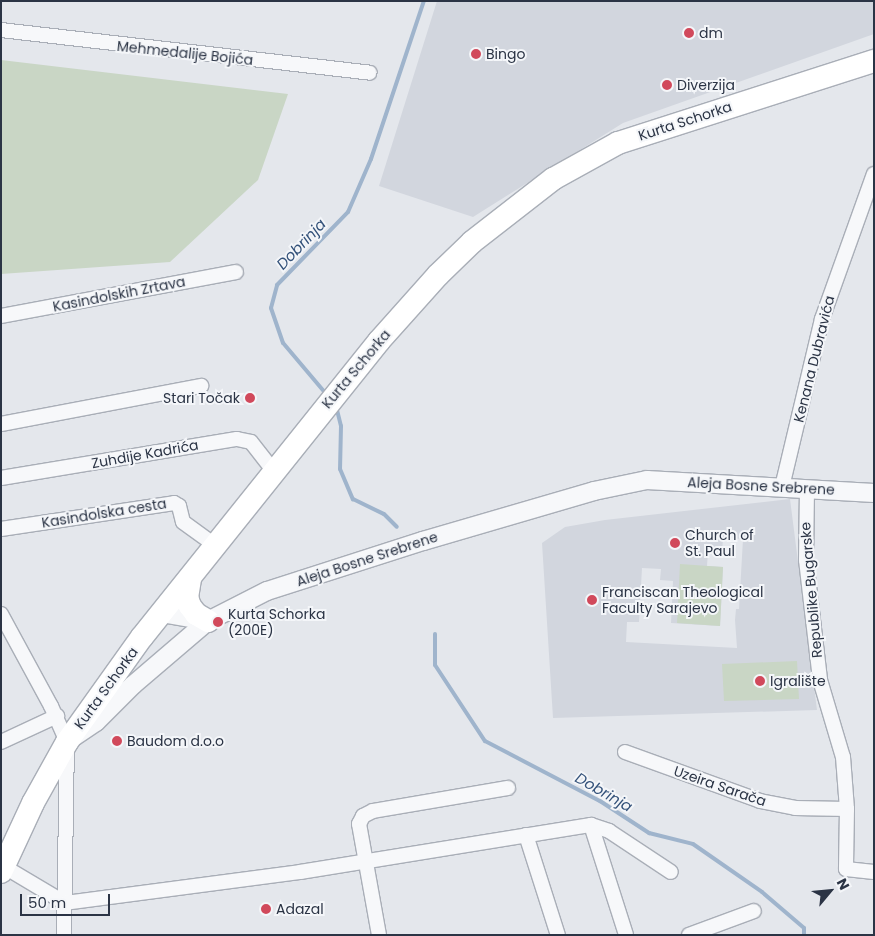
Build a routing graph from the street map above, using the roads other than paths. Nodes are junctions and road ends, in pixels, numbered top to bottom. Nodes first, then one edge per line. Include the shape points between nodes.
1 (1, 30) edge
2 (874, 61) edge
3 (370, 73) dead end
4 (874, 174) edge
5 (868, 205) edge
6 (236, 272) dead end
7 (1, 316) edge
8 (201, 386) dead end
9 (1, 424) edge
10 (274, 471) junction
11 (1, 478) edge
12 (782, 487) junction
13 (807, 489) junction
14 (874, 493) edge
15 (1, 529) edge
16 (215, 545) junction
17 (190, 579) junction
18 (161, 613) junction
19 (1, 614) edge
20 (208, 621) junction
21 (57, 716) junction
22 (1, 742) edge
23 (67, 742) junction
24 (625, 752) dead end
25 (508, 788) dead end
26 (847, 809) junction
27 (591, 826) junction
28 (526, 835) junction
29 (365, 862) junction
30 (2, 869) edge
31 (671, 872) dead end
32 (874, 872) edge
33 (65, 903) junction
34 (754, 911) dead end
35 (64, 935) edge
36 (379, 935) edge
37 (558, 935) edge
38 (626, 935) edge
39 (689, 935) edge

1 - 3 street, Mehmedalije Bojića
2 - 10 main road, Kurta Schorka via 663,126 618,143 553,179 479,237 438,275
4 - 5 street, Kenana Dubravića
5 - 12 street, Kenana Dubravića via 822,319
6 - 7 street, Kasindolskih Zrtava
8 - 9 street
10 - 11 street, Zuhdije Kadrića via 250,442 237,439
10 - 16 main road, Kurta Schorka
12 - 13 street, Aleja Bosne Srebrene
12 - 20 street, Aleja Bosne Srebrene via 646,480 594,491 267,591
13 - 14 street, Aleja Bosne Srebrene
13 - 26 street, Republike Bugarske via 806,560 812,618 824,700 843,757
15 - 16 street, Kasindolska cesta via 174,503 179,506 183,522
16 - 17 main road, Kurta Schorka
17 - 18 main road, Kurta Schorka
17 - 20 main road via 187,588 190,606
18 - 20 street
18 - 23 main road, Kurta Schorka
19 - 21 street
20 - 23 street, Aleja Bosne Srebrene via 133,685 96,722
21 - 22 street
21 - 23 street
23 - 30 main road, Kurta Schorka
23 - 33 street
24 - 26 street, Uzeira Sarača via 760,801 795,808
25 - 29 street via 367,813 359,824
26 - 32 street, Republike Bugarske via 846,869
27 - 28 street
27 - 31 street via 609,832
27 - 38 street
28 - 29 street
28 - 37 street
29 - 33 street
29 - 36 street
30 - 33 street
33 - 35 street
34 - 39 street

